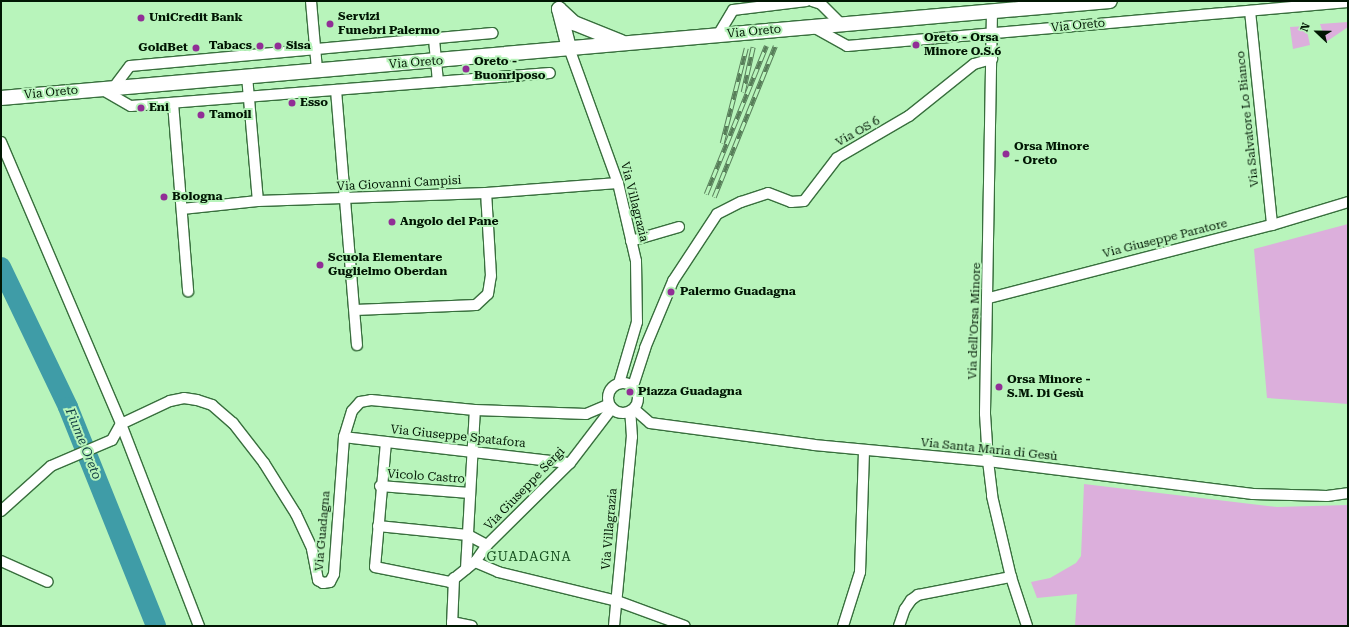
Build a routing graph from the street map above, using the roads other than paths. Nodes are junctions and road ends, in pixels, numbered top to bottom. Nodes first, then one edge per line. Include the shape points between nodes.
1 (311, 1) edge
2 (806, 1) edge
3 (812, 1) edge
4 (1110, 1) edge
5 (1348, 2) edge
6 (775, 3) edge
7 (558, 5) edge
8 (731, 5) edge
9 (824, 5) edge
10 (992, 11) junction
11 (1250, 11) junction
12 (842, 24) junction
13 (813, 27) junction
14 (493, 33) dead end
15 (992, 33) junction
16 (718, 35) junction
17 (434, 39) junction
18 (623, 43) junction
19 (570, 48) junction
20 (315, 51) junction
21 (992, 59) junction
22 (436, 62) junction
23 (317, 70) junction
24 (550, 73) dead end
25 (248, 76) junction
26 (438, 82) junction
27 (104, 88) junction
28 (336, 90) junction
29 (249, 97) junction
30 (1, 98) edge
31 (173, 103) junction
32 (1, 142) edge
33 (618, 183) junction
34 (486, 193) junction
35 (345, 200) junction
36 (258, 201) junction
37 (1348, 202) edge
38 (182, 209) junction
39 (1272, 225) junction
40 (679, 227) dead end
41 (631, 241) junction
42 (188, 291) dead end
43 (989, 298) junction
44 (355, 310) junction
45 (357, 345) dead end
46 (619, 383) junction
47 (633, 386) junction
48 (611, 406) junction
49 (475, 410) junction
50 (632, 410) junction
51 (121, 424) junction
52 (344, 437) junction
53 (386, 442) junction
54 (864, 450) junction
55 (472, 452) junction
56 (988, 461) junction
57 (570, 464) junction
58 (380, 486) junction
59 (470, 493) junction
60 (1348, 493) edge
61 (1, 511) edge
62 (378, 526) junction
63 (468, 535) junction
64 (487, 545) junction
65 (1, 561) edge
66 (475, 562) junction
67 (466, 569) junction
68 (1012, 576) junction
69 (452, 580) junction
70 (48, 582) dead end
71 (617, 601) junction
72 (452, 624) edge
73 (199, 626) edge
74 (472, 626) edge
75 (614, 626) edge
76 (685, 626) edge
77 (843, 626) edge
78 (899, 626) edge
79 (1027, 626) edge

1 - 20 street
2 - 6 street, Via Oreto
3 - 9 street
4 - 10 street, Via Oreto
5 - 11 street, Via Oreto
6 - 8 street, Via Oreto
7 - 18 street via 574,23
7 - 19 street
8 - 16 street, Via Oreto
9 - 12 street
10 - 12 street, Via Oreto
10 - 15 street, Via dell'Orsa Minore
11 - 15 street, Via Oreto
11 - 39 street, Via Salvatore Lo Bianco
12 - 13 street, Via Oreto
13 - 15 street, Via Oreto via 847,46
13 - 16 street, Via Oreto
14 - 17 street, Via Oreto
15 - 21 street, Via dell'Orsa Minore
16 - 18 street, Via Oreto
17 - 20 street, Via Oreto
17 - 22 street
18 - 19 street, Via Oreto
19 - 22 street, Via Oreto
19 - 33 street, Via Villagrazia
20 - 23 street
20 - 27 street, Via Oreto via 130,66
21 - 43 street, Via dell'Orsa Minore
21 - 47 street, Via OS 6 via 974,64 909,116 837,158 804,201 791,202 768,193 741,202 711,220 673,281 645,348
22 - 23 street, Via Oreto
22 - 26 street
23 - 25 street, Via Oreto
24 - 26 street, Via Oreto
25 - 27 street, Via Oreto
25 - 29 street
26 - 28 street, Via Oreto
27 - 30 street, Via Oreto
27 - 31 street, Via Oreto via 131,106
28 - 29 street, Via Oreto
28 - 35 street
29 - 31 street, Via Oreto
29 - 36 street
31 - 38 street
32 - 51 street
33 - 34 street, Via Giovanni Campisi
33 - 41 street, Via Villagrazia
34 - 35 street, Via Giovanni Campisi
34 - 44 street via 492,276 488,294 476,305
35 - 36 street, Via Giovanni Campisi
35 - 44 street
36 - 38 street, Via Giovanni Campisi
37 - 39 street, Via Giuseppe Paratore
38 - 42 street
39 - 43 street, Via Giuseppe Paratore
40 - 41 street
41 - 46 street, Via Villagrazia via 636,261 637,322
43 - 56 street, Via dell'Orsa Minore via 985,414
44 - 45 street
46 - 47 street
46 - 48 street via 609,394
47 - 50 street via 638,399
48 - 49 street, Via Guadagna via 586,414
48 - 50 street via 621,413
48 - 57 street, Via Giuseppe Sergi
49 - 52 street, Via Guadagna via 371,400 360,402 352,411
49 - 55 street
50 - 54 street, Via Santa Maria di Gesù via 650,423
50 - 71 street, Via Villagrazia via 632,437
51 - 52 street, Via Guadagna via 170,401 184,398 202,402 221,412 238,429 287,497 312,549 318,580 323,583 330,582 334,574
51 - 61 street via 112,440 51,466
51 - 73 street
52 - 53 street, Via Giuseppe Spatafora
53 - 55 street, Via Giuseppe Spatafora
53 - 58 street
54 - 56 street, Via Santa Maria di Gesù
54 - 77 street via 860,572
55 - 57 street, Via Giuseppe Spatafora
55 - 59 street
56 - 60 street, Via Santa Maria di Gesù via 1254,494 1327,496
56 - 68 street, Via dell'Orsa Minore via 992,496
57 - 64 street, Via Giuseppe Sergi
58 - 59 street, Vicolo Castro
58 - 62 street
59 - 63 street
62 - 63 street
62 - 69 street via 375,567
63 - 64 street
63 - 67 street
64 - 66 street, Via Giuseppe Sergi
65 - 70 street
66 - 67 street, Via Giuseppe Sergi
66 - 71 street via 498,572
67 - 69 street, Via Giuseppe Sergi
68 - 78 street via 918,595 905,609
68 - 79 street, Via dell'Orsa Minore
69 - 72 street
71 - 75 street, Via Villagrazia
71 - 76 street
72 - 74 street

